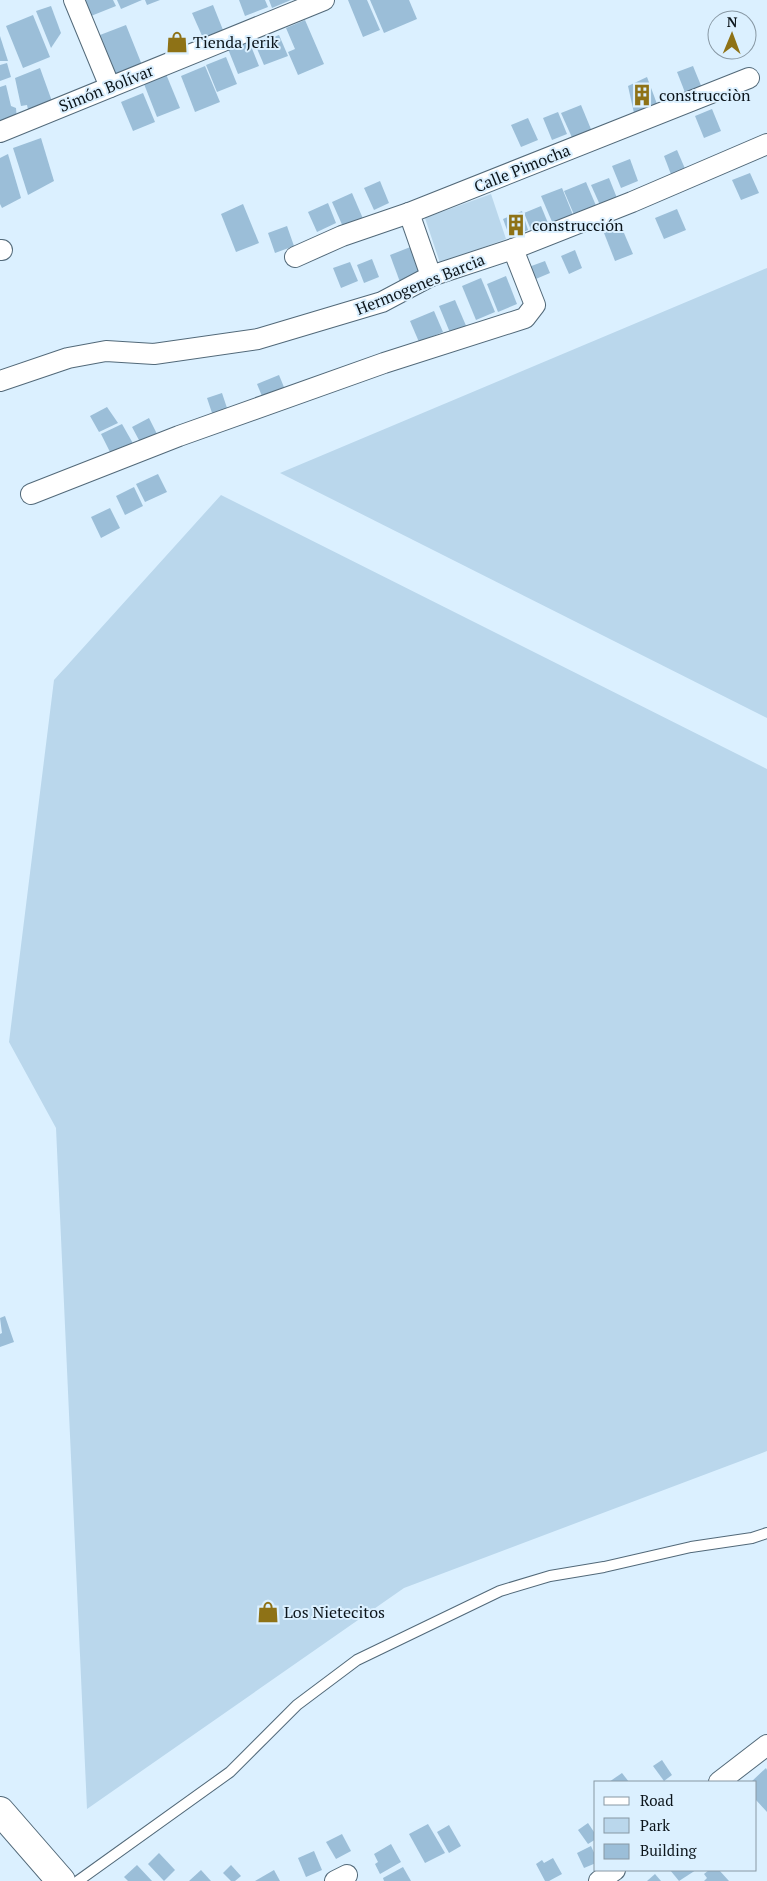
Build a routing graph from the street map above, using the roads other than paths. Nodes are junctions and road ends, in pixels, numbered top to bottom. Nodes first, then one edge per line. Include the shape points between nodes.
1 (74, 0) edge
2 (324, 0) edge
3 (749, 78) dead end
4 (110, 87) junction
5 (0, 132) edge
6 (767, 144) edge
7 (409, 213) junction
8 (513, 249) junction
9 (295, 257) dead end
10 (431, 276) junction
11 (0, 380) edge
12 (31, 494) dead end
13 (767, 1533) edge
14 (767, 1745) edge
15 (720, 1781) edge
16 (0, 1811) edge
17 (614, 1871) edge
18 (61, 1881) edge
19 (78, 1881) edge
20 (599, 1881) edge

1 - 4 street
2 - 4 street, Simón Bolívar
3 - 7 street, Calle Pimocha
4 - 5 street, Simón Bolívar
6 - 8 street, Hermogenes Barcia
7 - 9 street, Calle Pimocha via 342,236
7 - 10 street
8 - 10 street, Hermogenes Barcia
8 - 12 street via 535,305 525,318 384,363 179,436
10 - 11 street, Hermogenes Barcia via 382,302 258,339 154,354 106,351 68,358
13 - 19 lane via 550,1576 500,1591 357,1660 297,1705 230,1772
14 - 15 street
16 - 18 street
17 - 20 street

